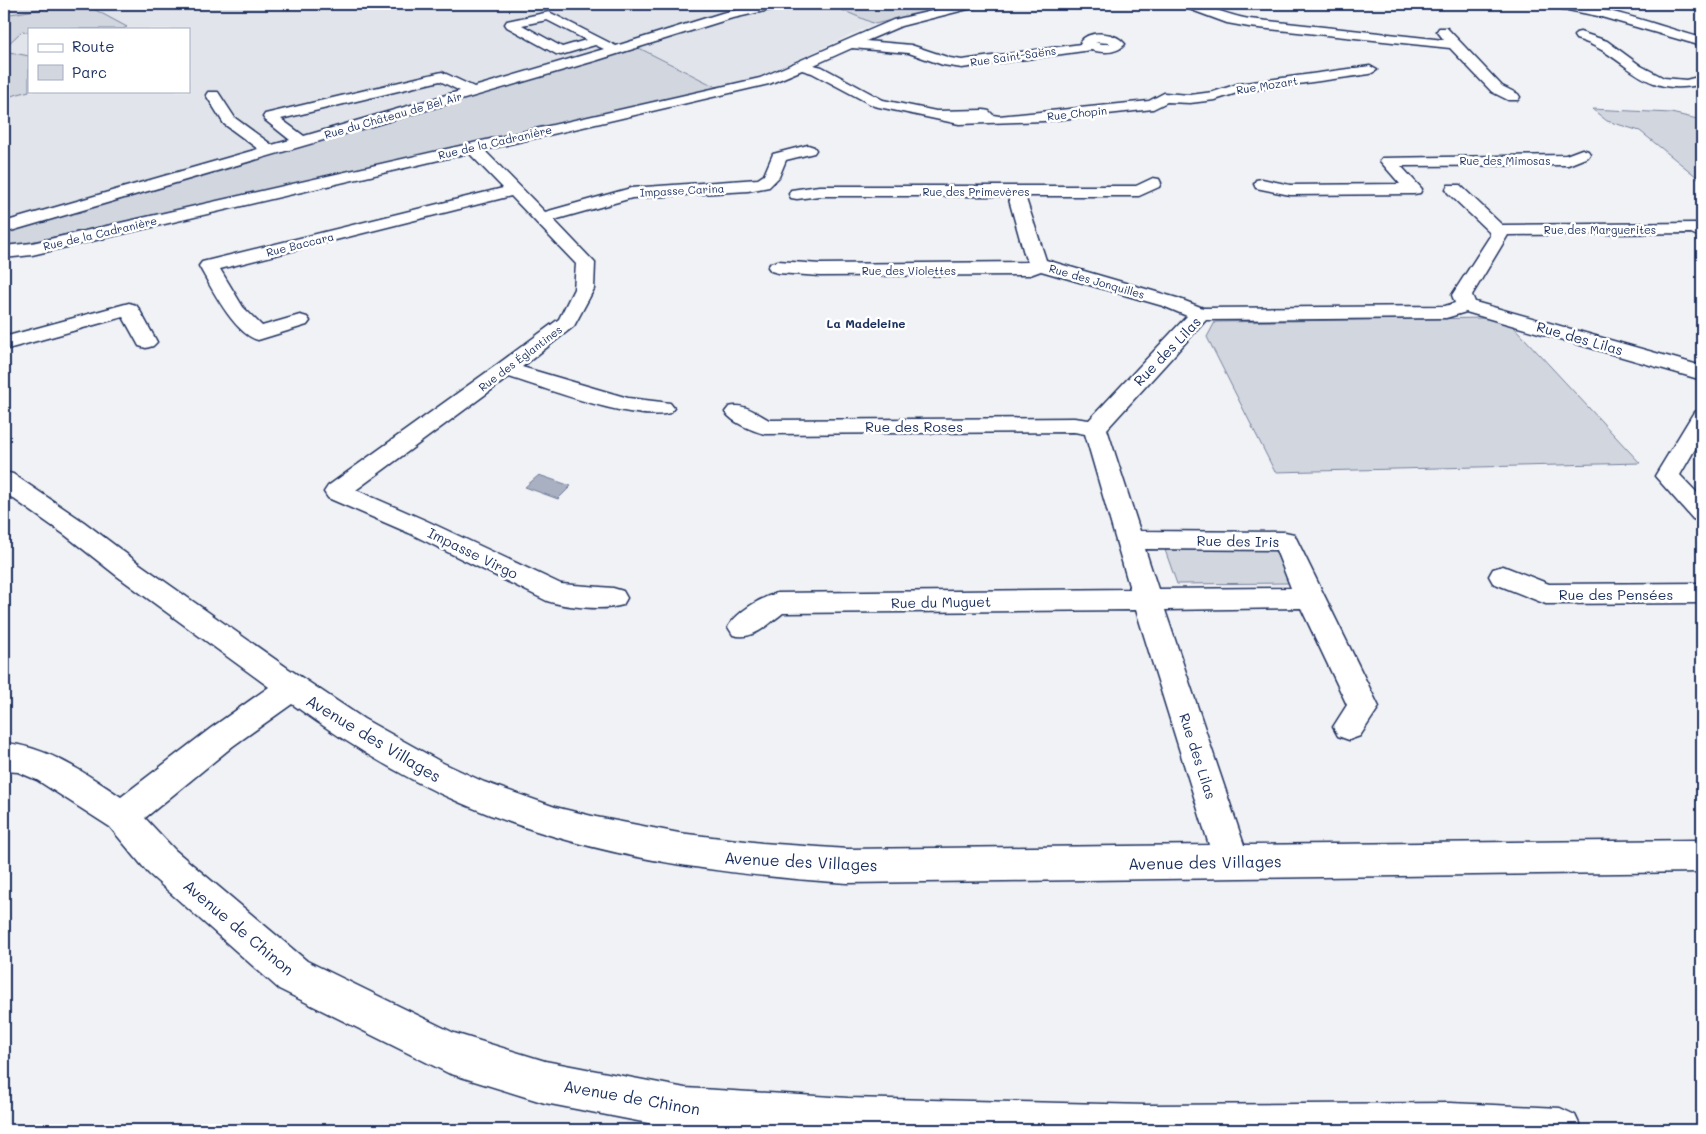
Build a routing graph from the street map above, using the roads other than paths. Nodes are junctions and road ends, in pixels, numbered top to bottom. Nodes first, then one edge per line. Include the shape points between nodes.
1 (551, 4) edge
2 (783, 4) edge
3 (976, 4) edge
4 (1185, 4) edge
5 (1552, 4) edge
6 (528, 8) dead end
7 (1599, 8) edge
8 (1231, 20) junction
9 (1445, 25) dead end
10 (1238, 34) dead end
11 (1348, 34) junction
12 (1580, 36) dead end
13 (598, 41) junction
14 (1702, 42) edge
15 (849, 44) junction
16 (1454, 45) junction
17 (1090, 46) dead end
18 (615, 50) junction
19 (801, 66) junction
20 (1702, 80) edge
21 (473, 92) junction
22 (213, 96) dead end
23 (1164, 97) joint
24 (1514, 97) dead end
25 (302, 142) junction
26 (472, 147) junction
27 (808, 150) dead end
28 (270, 151) junction
29 (1582, 154) dead end
30 (1426, 161) junction
31 (1153, 183) dead end
32 (1262, 184) dead end
33 (1434, 189) junction
34 (515, 190) junction
35 (1015, 190) junction
36 (797, 194) dead end
37 (542, 218) junction
38 (4, 228) edge
39 (1497, 230) junction
40 (1702, 234) edge
41 (4, 252) edge
42 (1039, 264) junction
43 (778, 267) dead end
44 (1466, 306) junction
45 (1200, 314) junction
46 (300, 321) dead end
47 (146, 342) dead end
48 (4, 344) edge
49 (506, 369) junction
50 (1702, 373) edge
51 (662, 408) dead end
52 (737, 412) dead end
53 (1702, 417) edge
54 (1095, 428) junction
55 (4, 480) edge
56 (337, 492) joint
57 (1702, 513) edge
58 (1128, 540) junction
59 (1503, 576) dead end
60 (1702, 593) edge
61 (613, 598) dead end
62 (1310, 598) junction
63 (1147, 599) junction
64 (743, 627) dead end
65 (291, 688) junction
66 (1349, 727) dead end
67 (4, 756) edge
68 (122, 816) junction
69 (1702, 856) edge
70 (1232, 862) junction
71 (1560, 1130) edge

1 - 6 street
2 - 18 street, Rue du Château de Bel Air via 726,16
3 - 15 street, Rue de la Cadranière via 897,23
4 - 8 street
5 - 7 street
7 - 14 street
8 - 10 street
8 - 11 street
9 - 16 street via 1443,32
11 - 16 street
11 - 23 street, Rue Mozart via 1374,76 1238,88 1215,96 1190,99
12 - 20 street via 1600,43 1637,71 1669,84
13 - 13 street via 548,16 511,24 561,51
13 - 18 street
15 - 17 street, Rue Saint-Saëns via 910,49 962,64
15 - 19 street, Rue de la Cadranière
16 - 24 street via 1496,89
18 - 21 street, Rue du Château de Bel Air
19 - 23 street, Rue Chopin via 817,70 878,103 959,120 1044,117 1153,105
19 - 26 street, Rue de la Cadranière via 764,81
21 - 25 street, Rue du Château de Bel Air
21 - 25 street via 442,76 270,117
22 - 28 street via 230,121
25 - 28 street, Rue du Château de Bel Air
26 - 34 street, Rue des Églantines
26 - 41 street, Rue de la Cadranière via 32,249
27 - 37 street, Impasse Carina via 779,157 771,177 763,183 631,193
28 - 38 street, Rue du Château de Bel Air
29 - 30 street, Rue des Mimosas via 1568,160
30 - 33 street, Rue des Mimosas
30 - 33 street, Rue des Mimosas via 1388,161
31 - 35 street, Rue des Primevères via 1139,191
32 - 33 street via 1290,190
33 - 39 street
34 - 37 street, Rue des Églantines
34 - 46 street, Rue Baccara via 209,266 235,310 258,334
35 - 36 street, Rue des Primevères via 819,191
35 - 42 street, Rue des Jonquilles via 1034,257
37 - 49 street, Rue des Églantines via 586,263 584,288 567,322
39 - 40 street, Rue des Marguerites via 1695,228
39 - 44 street via 1499,236 1462,294
42 - 43 street, Rue des Violettes via 1030,269 820,270
42 - 45 street, Rue des Jonquilles via 1170,302
44 - 45 street, Rue des Lilas via 1446,312
44 - 50 street, Rue des Lilas
45 - 54 street, Rue des Lilas
47 - 48 street via 129,310
49 - 51 street via 626,405
49 - 56 street, Rue des Églantines
52 - 54 street, Rue des Roses via 765,426 1074,425
53 - 57 street via 1668,476
54 - 58 street, Rue des Lilas
55 - 65 street, Avenue des Villages
56 - 61 street, Impasse Virgo via 557,594
58 - 62 street, Rue des Iris via 1285,541
58 - 63 street, Rue des Lilas
59 - 60 street, Rue des Pensées via 1546,594
62 - 63 street
62 - 66 street, Rue des Iris via 1363,707
63 - 64 street, Rue du Muguet via 777,603
63 - 70 street, Rue des Lilas
65 - 68 street via 222,737
65 - 70 street, Avenue des Villages via 360,734 449,782 561,824 664,848 847,866
67 - 68 street, Avenue de Chinon via 16,756 43,767
68 - 71 street, Avenue de Chinon via 162,862 293,975 448,1052 545,1082 684,1108 848,1120 1146,1128 1450,1125
69 - 70 street, Avenue des Villages

